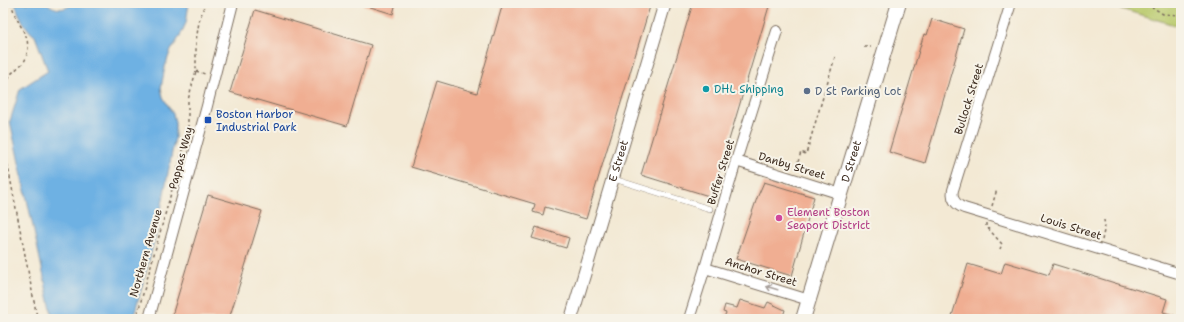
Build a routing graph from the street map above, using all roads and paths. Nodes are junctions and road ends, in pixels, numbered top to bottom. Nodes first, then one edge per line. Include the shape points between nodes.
1 (11, 3) edge
2 (204, 3) edge
3 (233, 3) edge
4 (665, 3) edge
5 (899, 3) edge
6 (1011, 3) edge
7 (1146, 3) edge
8 (1181, 15) edge
9 (777, 31) dead end
10 (864, 47) dead end
11 (871, 47) dead end
12 (835, 57) dead end
13 (3, 113) edge
14 (3, 135) edge
15 (3, 141) edge
16 (736, 161) junction
17 (798, 162) dead end
18 (613, 179) junction
19 (997, 189) dead end
20 (841, 194) junction
21 (955, 202) joint
22 (991, 208) dead end
23 (710, 209) dead end
24 (1104, 220) dead end
25 (987, 222) dead end
26 (1101, 242) dead end
27 (1000, 249) dead end
28 (705, 268) junction
29 (1181, 274) edge
30 (809, 300) junction
31 (36, 319) edge
32 (136, 319) edge
33 (149, 319) edge
34 (571, 319) edge
35 (688, 319) edge
36 (803, 319) edge

1 - 13 path via 27,38 28,48 24,62 11,74 4,86 6,104
2 - 32 path, Northern Avenue via 196,41 196,72 188,100 188,132
3 - 33 street, Pappas Way
4 - 18 street, E Street
5 - 20 main road, D Street
6 - 21 street, Bullock Street via 953,190
7 - 8 path via 1163,14
9 - 16 street, Buffer Street
10 - 11 path
12 - 17 path via 806,154 801,152
14 - 15 path
15 - 31 path
16 - 20 street, Danby Street
16 - 28 street, Buffer Street
18 - 23 lane
18 - 34 street, E Street
19 - 22 path
20 - 30 main road, D Street
21 - 29 street, Louis Street via 970,210
24 - 26 path
25 - 27 path via 986,226 1002,244
30 -> 28 street, Anchor Street
28 - 35 street, Buffer Street
30 - 36 main road, D Street

